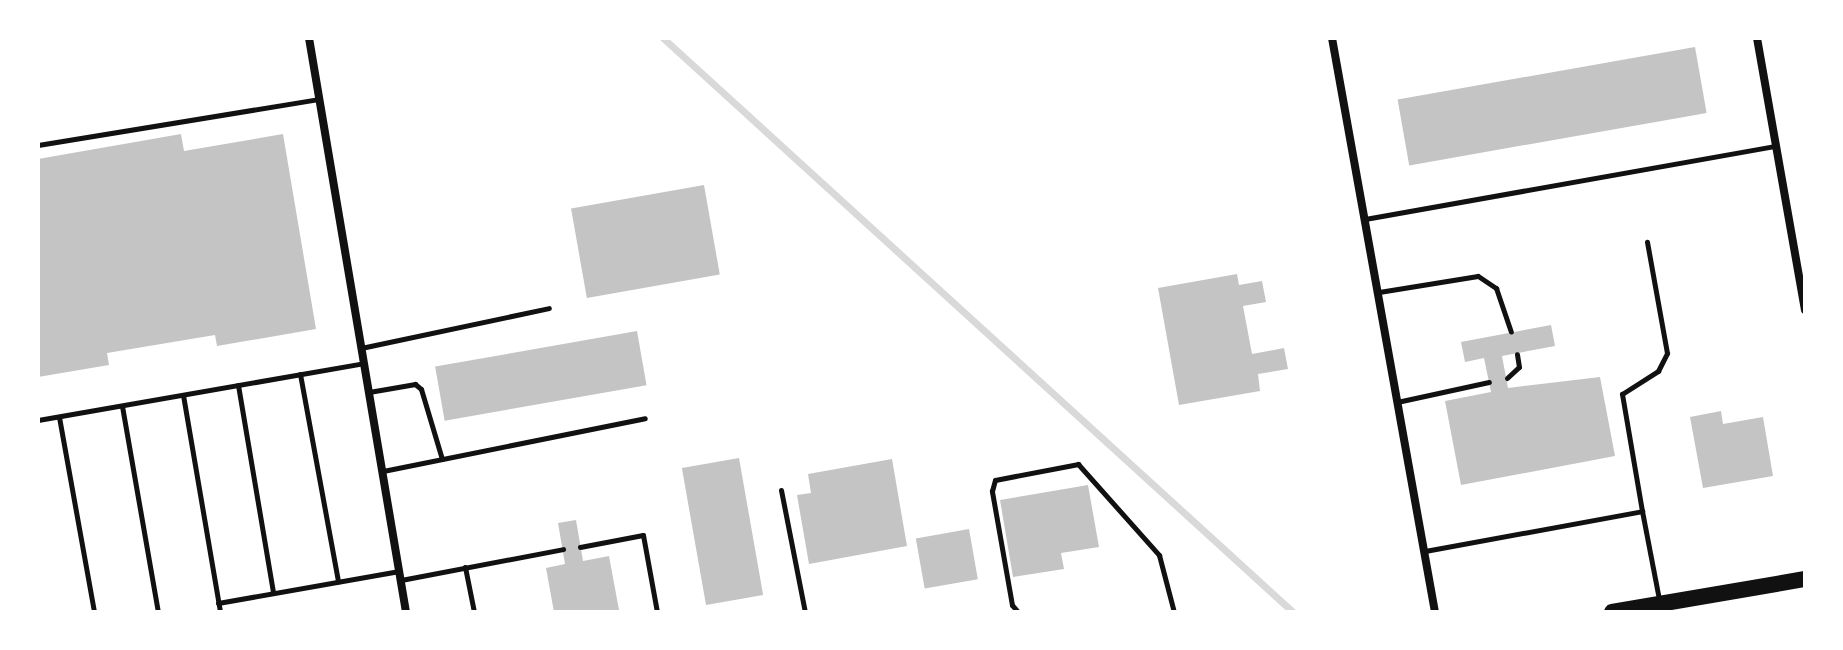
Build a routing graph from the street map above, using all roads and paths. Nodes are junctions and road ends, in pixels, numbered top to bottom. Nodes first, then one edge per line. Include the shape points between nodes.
1 (309, 38) edge
2 (1332, 38) edge
3 (1757, 38) edge
4 (319, 99) junction
5 (38, 145) edge
6 (1776, 146) junction
7 (1365, 219) junction
8 (1647, 242) dead end
9 (1378, 292) junction
10 (549, 308) dead end
11 (1805, 310) edge
12 (1511, 332) dead end
13 (361, 348) junction
14 (1517, 354) dead end
15 (364, 363) junction
16 (300, 374) junction
17 (1507, 378) dead end
18 (1489, 382) dead end
19 (238, 385) junction
20 (369, 392) junction
21 (183, 395) junction
22 (1397, 402) junction
23 (122, 406) junction
24 (59, 417) junction
25 (645, 418) dead end
26 (38, 420) edge
27 (442, 459) junction
28 (382, 471) junction
29 (781, 490) dead end
30 (1642, 511) junction
31 (580, 547) dead end
32 (563, 549) dead end
33 (1424, 551) junction
34 (465, 567) junction
35 (400, 576) junction
36 (1805, 579) edge
37 (338, 582) junction
38 (273, 593) junction
39 (218, 603) junction
40 (1660, 604) junction
41 (1689, 605) edge
42 (94, 612) edge
43 (158, 612) edge
44 (220, 612) edge
45 (406, 612) edge
46 (474, 612) edge
47 (657, 612) edge
48 (805, 612) edge
49 (1018, 612) edge
50 (1174, 612) edge
51 (1435, 612) edge
52 (1612, 612) edge

1 - 4 street
2 - 7 street
3 - 6 street
4 - 5 lane
4 - 13 street
6 - 7 lane
6 - 11 street
7 - 9 street
8 - 30 lane via 1667,353 1658,371 1622,394
9 - 12 lane via 1478,276 1496,288
9 - 22 street
10 - 13 lane
13 - 15 street
14 - 17 lane via 1519,367
15 - 16 lane
15 - 20 street
16 - 19 lane
16 - 37 lane
18 - 22 lane
19 - 21 lane
19 - 38 lane
20 - 27 lane via 415,384 421,389 431,408
20 - 28 street
21 - 23 lane
21 - 39 lane
22 - 33 street
23 - 24 lane
23 - 43 lane
24 - 26 lane
24 - 42 lane
25 - 27 lane
27 - 28 lane
28 - 35 street
29 - 48 lane
30 - 33 lane
30 - 40 lane
31 - 47 lane via 643,535
32 - 34 lane
33 - 51 street
34 - 35 lane
34 - 46 lane
35 - 37 lane
35 - 45 street
36 - 41 main road
37 - 38 lane
38 - 39 lane
39 - 44 lane
40 - 41 main road
40 - 52 main road
49 - 50 lane via 1012,605 994,506 995,480 1078,464 1159,555

